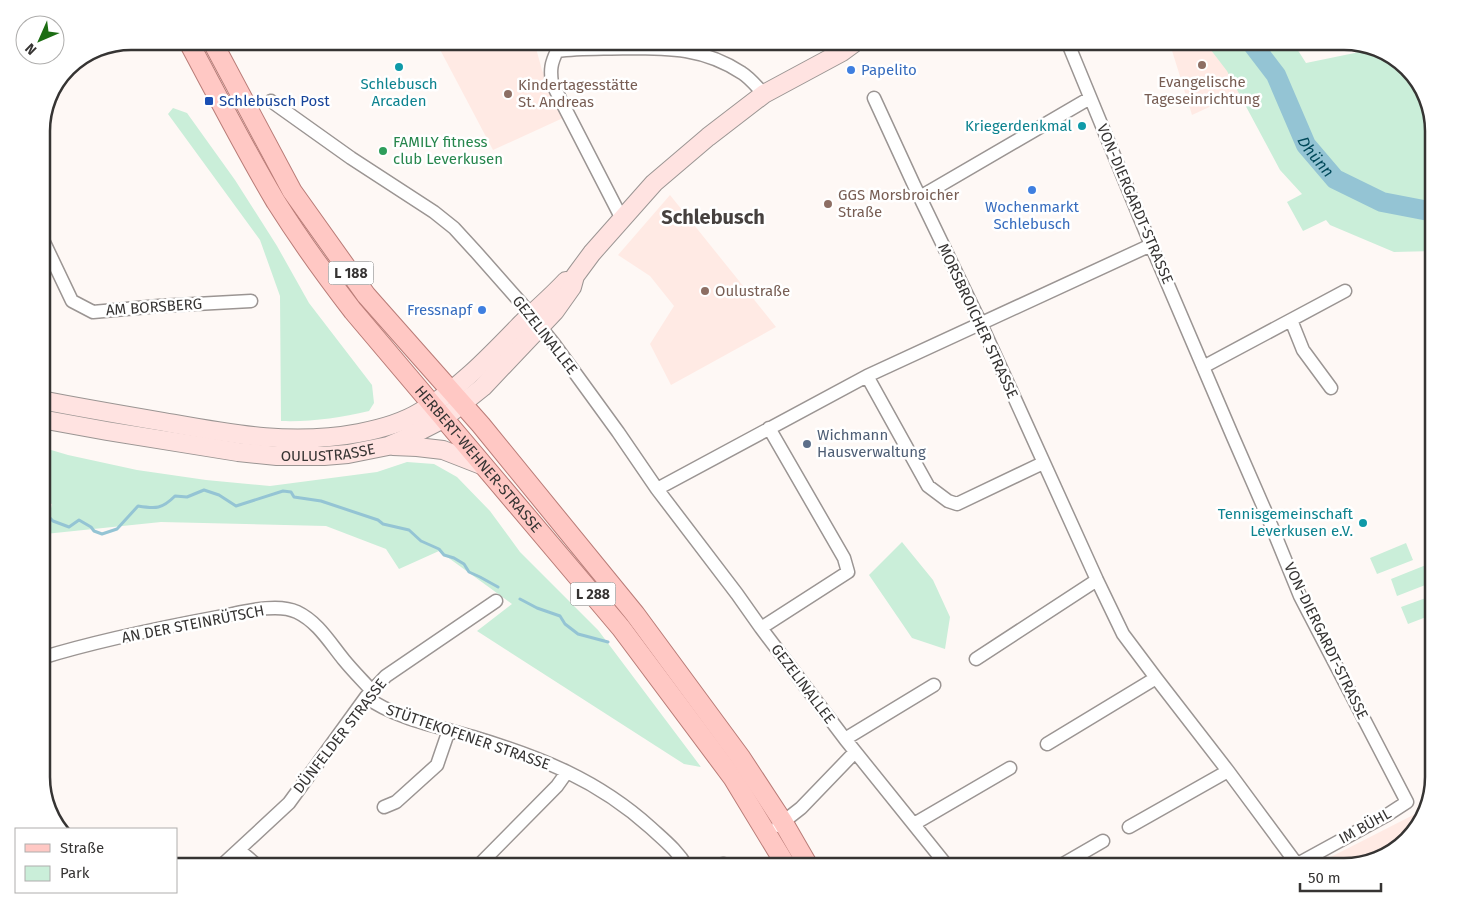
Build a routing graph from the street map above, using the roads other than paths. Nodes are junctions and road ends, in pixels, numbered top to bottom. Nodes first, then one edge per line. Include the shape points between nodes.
1 (193, 50) edge
2 (217, 50) edge
3 (556, 50) edge
4 (677, 50) edge
5 (845, 50) edge
6 (1071, 50) edge
7 (764, 94) junction
8 (874, 98) dead end
9 (1090, 98) junction
10 (271, 101) dead end
11 (920, 197) junction
12 (622, 219) junction
13 (1151, 245) junction
14 (50, 255) edge
15 (1344, 291) dead end
16 (251, 301) dead end
17 (1291, 320) junction
18 (535, 321) junction
19 (981, 324) junction
20 (1203, 367) junction
21 (867, 376) junction
22 (1331, 388) dead end
23 (457, 397) junction
24 (50, 402) edge
25 (438, 412) junction
26 (50, 421) edge
27 (769, 428) junction
28 (388, 446) junction
29 (1043, 463) junction
30 (484, 466) junction
31 (658, 489) junction
32 (1097, 580) junction
33 (496, 601) dead end
34 (761, 628) junction
35 (50, 655) edge
36 (976, 659) dead end
37 (1156, 678) junction
38 (934, 685) dead end
39 (370, 694) junction
40 (449, 730) junction
41 (845, 739) junction
42 (1047, 744) dead end
43 (855, 752) junction
44 (1010, 768) dead end
45 (1228, 771) junction
46 (567, 772) junction
47 (1407, 802) joint
48 (384, 807) dead end
49 (783, 822) junction
50 (914, 824) junction
51 (1129, 827) dead end
52 (767, 832) junction
53 (1103, 841) dead end
54 (239, 850) junction
55 (230, 858) edge
56 (248, 858) edge
57 (485, 858) edge
58 (682, 858) edge
59 (782, 858) edge
60 (804, 858) edge
61 (941, 858) edge
62 (1074, 858) edge
63 (1290, 858) edge
64 (1310, 858) edge

1 - 25 main road, HERBERT-WEHNER-STRASSE / L 188 via 277,202 324,273
2 - 23 main road, HERBERT-WEHNER-STRASSE / L 188 via 292,191 366,295
3 - 12 street via 550,70 552,83
4 - 7 street via 714,59 742,73
5 - 7 main road, OULUSTRASSE
6 - 9 street, VON-DIERGARDT-STRASSE
7 - 12 main road, OULUSTRASSE via 708,136 654,183
8 - 11 street, MORSBROICHER STRASSE
9 - 11 street
9 - 13 street, VON-DIERGARDT-STRASSE
10 - 18 street, GEZELINALLEE via 454,228
11 - 19 street, MORSBROICHER STRASSE
12 - 18 main road, OULUSTRASSE
13 - 19 street
13 - 20 street, VON-DIERGARDT-STRASSE
14 - 16 street, AM BORSBERG via 72,301 93,312
15 - 17 street
17 - 20 street
17 - 22 street via 1303,350
18 - 23 main road, OULUSTRASSE via 488,358
18 - 31 street, GEZELINALLEE
19 - 21 street
19 - 29 street, MORSBROICHER STRASSE
20 - 47 street, VON-DIERGARDT-STRASSE via 1300,596
21 - 27 street
21 - 29 street via 928,486 948,502 957,504
23 - 25 main road, OULUSTRASSE
23 - 49 main road, HERBERT-WEHNER-STRASSE / L 288 via 635,614 741,758
24 - 25 main road, OULUSTRASSE via 239,435 288,439 344,436 376,430 419,413
25 - 28 main road, OULUSTRASSE via 430,426
25 - 30 main road, HERBERT-WEHNER-STRASSE / L 288
26 - 28 main road, OULUSTRASSE via 277,456 324,456
27 - 31 street
27 - 34 street, GEZELINALLEE via 844,558 848,572
28 - 30 main road via 443,450
29 - 32 street, MORSBROICHER STRASSE
30 - 52 main road, HERBERT-WEHNER-STRASSE / L 288 via 621,628 733,778
31 - 34 street, GEZELINALLEE
32 - 36 street
32 - 37 street, MORSBROICHER STRASSE via 1123,634
33 - 39 street, DÜNFELDER STRASSE via 386,676
34 - 41 street, GEZELINALLEE
35 - 39 street, AN DER STEINRÜTSCH via 168,626 283,608 310,620
37 - 42 street
37 - 45 street, MORSBROICHER STRASSE
38 - 41 street, GEZELINALLEE
39 - 40 street, STÜTTEKOFENER STRASSE via 376,704 388,711
39 - 54 street, DÜNFELDER STRASSE via 289,803
40 - 46 street, STÜTTEKOFENER STRASSE via 511,748
40 - 48 street via 438,765 396,802
41 - 43 street, GEZELINALLEE
43 - 49 street via 802,808
43 - 50 street, GEZELINALLEE
44 - 50 street
45 - 51 street
45 - 63 street, MORSBROICHER STRASSE
46 - 57 street
46 - 58 street, STÜTTEKOFENER STRASSE via 637,815
47 - 64 street, IM BÜHL
49 - 52 street
49 - 60 main road, HERBERT-WEHNER-STRASSE / L 288
50 - 61 street, GEZELINALLEE
52 - 59 main road, HERBERT-WEHNER-STRASSE / L 288
53 - 62 street
54 - 55 street, DÜNFELDER STRASSE
54 - 56 street

